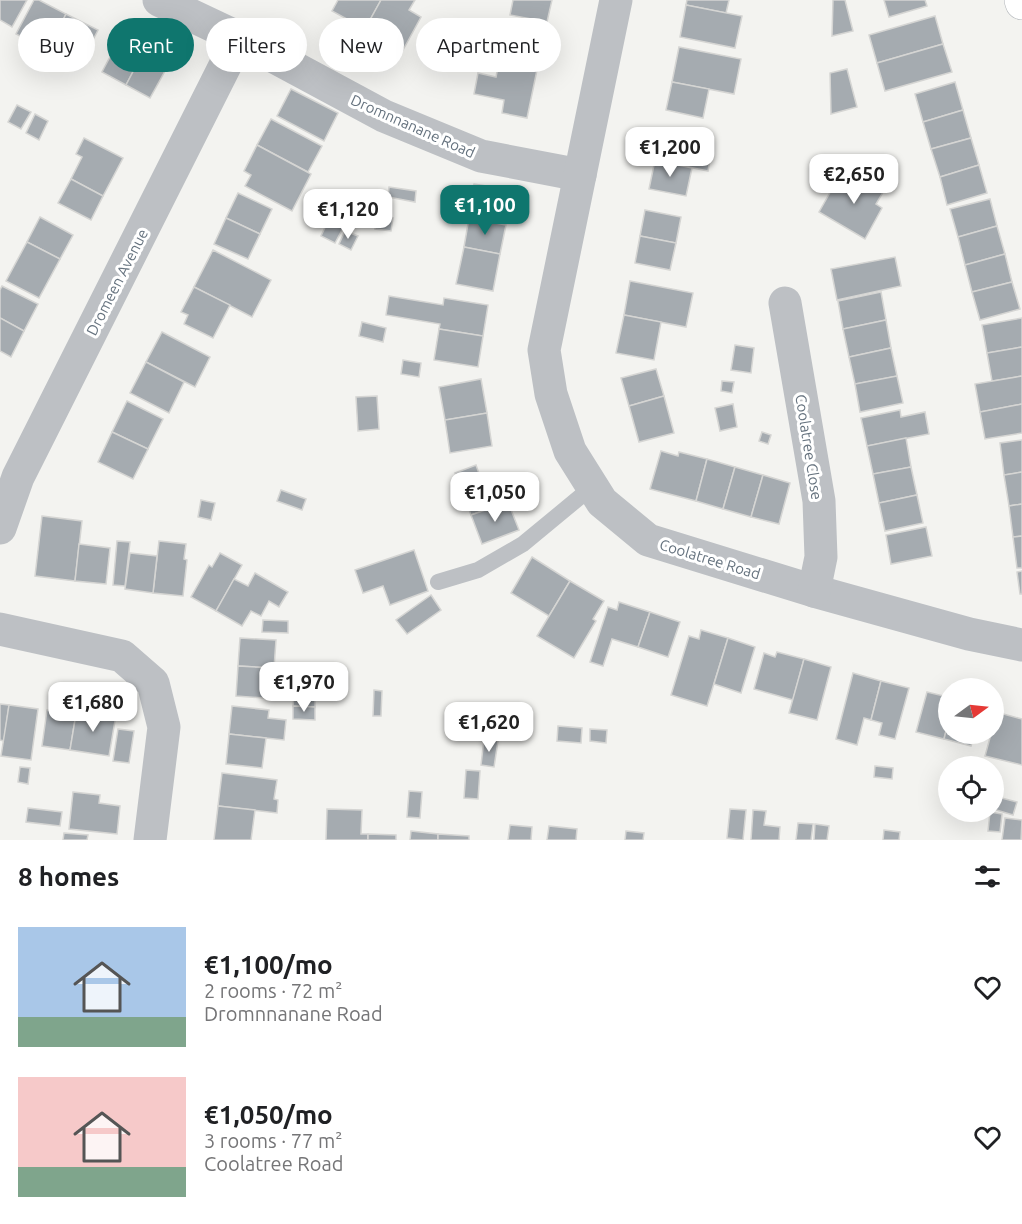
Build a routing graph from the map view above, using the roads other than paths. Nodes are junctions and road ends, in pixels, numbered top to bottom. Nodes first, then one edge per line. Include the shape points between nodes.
1 (159, 0) edge
2 (616, 0) edge
3 (206, 22) edge
4 (222, 72) edge
5 (302, 72) edge
6 (580, 175) junction
7 (785, 303) dead end
8 (592, 487) junction
9 (0, 528) edge
10 (438, 582) dead end
11 (814, 591) junction
12 (0, 629) edge
13 (1022, 645) edge
14 (150, 840) edge

1 - 3 street, Dromnnanane Road
2 - 6 street, Coolatree Road
4 - 9 street, Dromeen Avenue via 18,477
5 - 6 street, Dromnnanane Road via 384,116 470,152
6 - 8 street, Coolatree Road via 544,350 551,394 570,451
7 - 11 street, Coolatree Close via 819,501 821,557
8 - 10 lane via 523,544 478,570
8 - 11 street, Coolatree Road via 602,502 648,540
11 - 13 street, Coolatree Road
12 - 14 street via 122,656 153,683 164,727

